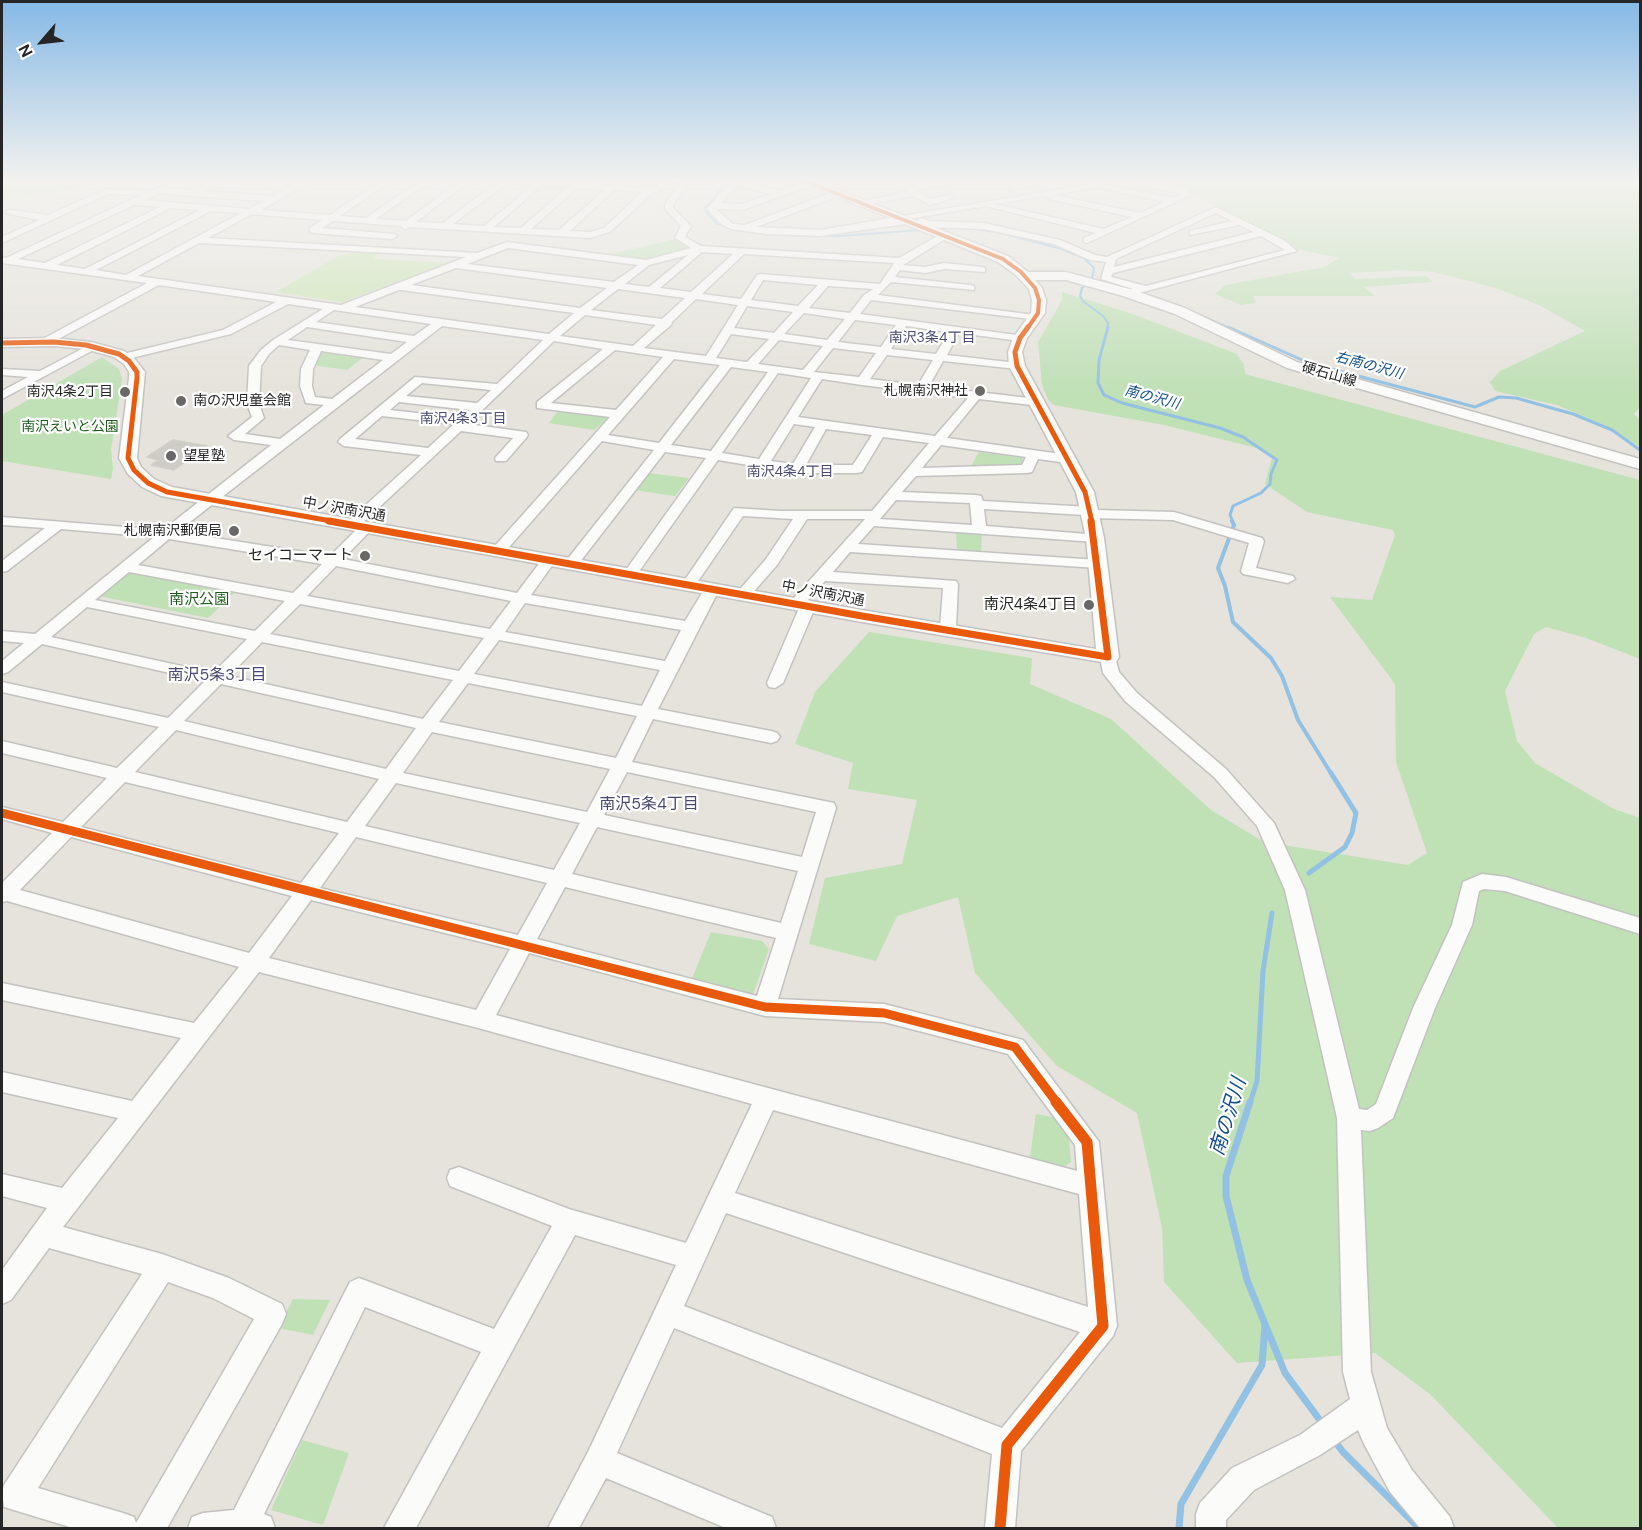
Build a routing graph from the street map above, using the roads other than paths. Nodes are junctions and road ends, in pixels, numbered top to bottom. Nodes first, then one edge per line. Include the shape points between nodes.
1 (26, 250) edge
2 (78, 250) edge
3 (128, 250) edge
4 (178, 250) edge
5 (384, 250) edge
6 (494, 250) edge
7 (549, 250) edge
8 (694, 250) edge
9 (698, 250) edge
10 (729, 250) edge
11 (916, 250) edge
12 (966, 250) edge
13 (1076, 250) edge
14 (1125, 250) edge
15 (1179, 250) edge
16 (1195, 250) edge
17 (1235, 250) edge
18 (1291, 250) edge
19 (742, 251) junction
20 (1185, 253) junction
21 (482, 255) junction
22 (5, 260) edge
23 (1111, 260) junction
24 (1258, 260) junction
25 (646, 263) junction
26 (987, 263) junction
27 (899, 264) junction
28 (456, 265) junction
29 (47, 266) junction
30 (1224, 268) junction
31 (86, 272) junction
32 (1025, 276) junction
33 (127, 278) junction
34 (1105, 278) junction
35 (157, 282) junction
36 (826, 282) junction
37 (886, 283) junction
38 (399, 286) junction
39 (616, 286) junction
40 (970, 288) junction
41 (1146, 289) junction
42 (652, 290) junction
43 (1128, 293) junction
44 (695, 296) junction
45 (868, 297) junction
46 (287, 300) junction
47 (746, 303) junction
48 (339, 307) junction
49 (956, 308) junction
50 (802, 310) junction
51 (583, 311) junction
52 (853, 317) junction
53 (1035, 318) junction
54 (440, 322) junction
55 (667, 323) junction
56 (903, 323) junction
57 (306, 324) junction
58 (728, 330) junction
59 (956, 330) junction
60 (552, 337) junction
61 (777, 337) junction
62 (1020, 338) junction
63 (416, 340) junction
64 (45, 342) junction
65 (278, 342) junction
66 (829, 344) junction
67 (5, 345) edge
68 (93, 346) junction
69 (613, 346) junction
70 (318, 348) junction
71 (636, 349) junction
72 (883, 351) junction
73 (672, 354) junction
74 (123, 357) junction
75 (392, 358) junction
76 (939, 358) junction
77 (709, 360) junction
78 (728, 363) junction
79 (750, 366) junction
80 (1017, 366) junction
81 (775, 369) junction
82 (2, 372) edge
83 (42, 374) junction
84 (812, 375) junction
85 (862, 382) junction
86 (501, 388) junction
87 (921, 390) junction
88 (2, 396) edge
89 (975, 397) junction
90 (396, 398) junction
91 (334, 403) junction
92 (1036, 403) junction
93 (480, 407) junction
94 (380, 412) junction
95 (619, 414) junction
96 (792, 420) junction
97 (462, 425) junction
98 (822, 425) junction
99 (879, 433) junction
100 (599, 437) junction
101 (938, 442) junction
102 (282, 443) junction
103 (662, 447) junction
104 (432, 452) junction
105 (713, 455) junction
106 (1033, 455) junction
107 (501, 458) dead end
108 (1068, 459) junction
109 (763, 463) junction
110 (1641, 464) edge
111 (797, 469) junction
112 (913, 472) junction
113 (892, 496) junction
114 (209, 499) junction
115 (977, 505) junction
116 (1090, 513) junction
117 (802, 516) junction
118 (873, 518) junction
119 (2, 521) edge
120 (59, 524) junction
121 (359, 527) junction
122 (979, 530) junction
123 (166, 534) junction
124 (1095, 538) junction
125 (848, 548) junction
126 (498, 551) junction
127 (549, 560) junction
128 (331, 561) junction
129 (571, 564) junction
130 (1098, 564) junction
131 (126, 567) junction
132 (2, 568) edge
133 (630, 574) junction
134 (824, 576) junction
135 (1288, 579) dead end
136 (689, 584) junction
137 (712, 588) junction
138 (744, 594) junction
139 (296, 597) junction
140 (520, 598) junction
141 (84, 602) junction
142 (803, 604) junction
143 (690, 627) junction
144 (948, 629) junction
145 (492, 635) junction
146 (2, 636) edge
147 (258, 636) junction
148 (39, 639) junction
149 (1108, 657) junction
150 (670, 667) junction
151 (2, 669) edge
152 (218, 677) junction
153 (462, 677) junction
154 (775, 683) dead end
155 (2, 687) edge
156 (649, 712) junction
157 (172, 724) junction
158 (426, 725) junction
159 (771, 737) dead end
160 (2, 747) edge
161 (621, 766) junction
162 (121, 774) junction
163 (391, 776) junction
164 (2, 813) edge
165 (591, 819) junction
166 (67, 829) junction
167 (349, 831) junction
168 (810, 866) junction
169 (559, 879) junction
170 (307, 892) junction
171 (2, 893) edge
172 (1641, 926) edge
173 (789, 933) junction
174 (524, 944) junction
175 (254, 963) junction
176 (2, 991) edge
177 (765, 1007) junction
178 (482, 1020) junction
179 (199, 1033) junction
180 (2, 1082) edge
181 (766, 1099) junction
182 (137, 1112) junction
183 (1349, 1118) junction
184 (459, 1178) dead end
185 (2, 1185) edge
186 (1090, 1186) junction
187 (719, 1199) junction
188 (68, 1200) junction
189 (569, 1221) junction
190 (44, 1234) junction
191 (692, 1257) junction
192 (162, 1267) junction
193 (2, 1291) edge
194 (666, 1312) junction
195 (1103, 1326) junction
196 (500, 1346) junction
197 (1366, 1405) junction
198 (1007, 1445) junction
199 (599, 1460) junction
200 (252, 1526) edge
201 (123, 1528) edge
202 (150, 1528) edge
203 (203, 1528) edge
204 (399, 1528) edge
205 (563, 1528) edge
206 (761, 1528) edge
207 (1000, 1528) edge
208 (1211, 1528) edge
209 (1439, 1528) edge

1 - 22 street
2 - 29 street
3 - 31 street
4 - 33 street
5 - 21 street
6 - 21 street
7 - 25 street
8 - 25 street
9 - 42 street
10 - 19 street
11 - 27 street
12 - 26 street
13 - 23 street
14 - 23 street
15 - 20 street
16 - 20 street
17 - 24 street
18 - 24 street
19 - 27 street
19 - 44 street
20 - 30 street
20 - 34 street
21 - 28 street
22 - 29 street
23 - 34 street
24 - 30 street
25 - 39 street
26 - 27 street via 925,270
26 - 32 street via 1003,259
26 - 40 street
27 - 37 street
28 - 38 street
28 - 39 street
29 - 31 street
30 - 41 street
31 - 33 street
32 - 34 street, 硬石山線
32 - 53 street via 1039,300
33 - 35 street
34 - 41 street
34 - 43 street, 硬石山線
35 - 46 street
35 - 64 street
36 - 37 street
36 - 47 street via 760,277
36 - 50 street
37 - 40 street
37 - 45 street
38 - 48 street
38 - 51 street
39 - 42 street
39 - 51 street
40 - 49 street
41 - 43 street
42 - 44 street
43 - 110 street, 硬石山線 via 1180,311 1292,365
44 - 47 street
44 - 55 street
45 - 49 street
45 - 52 street
46 - 48 street
46 - 74 street via 227,332
47 - 50 street
47 - 58 street
48 - 54 street
48 - 57 street
49 - 53 street
50 - 52 street
50 - 61 street
51 - 55 street
51 - 60 street
52 - 56 street
52 - 66 street
53 - 62 street
54 - 60 street
54 - 63 street
55 - 71 street
56 - 59 street
56 - 72 street
57 - 63 street
57 - 65 street
58 - 61 street
58 - 77 street
59 - 62 street
59 - 76 street
60 - 69 street
60 - 86 street
61 - 66 street
61 - 79 street
62 - 80 street via 1015,352
63 - 75 street
64 - 67 street
64 - 68 street
65 - 70 street
65 - 102 street via 255,366 253,404 258,418 234,436
66 - 72 street
66 - 84 street
68 - 74 street
68 - 83 street
69 - 71 street
69 - 95 street via 542,405
70 - 75 street
70 - 91 street via 307,369 310,400
71 - 73 street
72 - 76 street
72 - 85 street
73 - 77 street
73 - 95 street
74 - 114 street, 中ノ沢南沢通 via 133,365 137,378 128,452 134,471 147,483 167,492
75 - 91 street
76 - 80 street
76 - 87 street
77 - 78 street
78 - 79 street
78 - 103 street
79 - 81 street
80 - 92 street
81 - 84 street
81 - 105 street
82 - 83 street
83 - 88 street
84 - 85 street
84 - 96 street
85 - 87 street
86 - 90 street via 418,379
86 - 93 street
87 - 89 street
89 - 92 street
89 - 101 street
90 - 93 street
90 - 94 street
91 - 102 street
92 - 108 street
93 - 97 street
94 - 97 street
94 - 104 street via 344,442
95 - 100 street
96 - 98 street
96 - 109 street
97 - 104 street
97 - 107 street via 522,435
98 - 99 street
98 - 111 street
99 - 101 street
99 - 111 street via 858,469
100 - 103 street
100 - 126 street
101 - 106 street
101 - 112 street
102 - 114 street
103 - 105 street
103 - 129 street
104 - 121 street
105 - 109 street
105 - 133 street
106 - 108 street
106 - 112 street via 1027,469
108 - 116 street via 1085,492
109 - 111 street
112 - 113 street
113 - 115 street via 976,499
113 - 118 street
114 - 121 street, 中ノ沢南沢通
114 - 123 street
115 - 116 street
115 - 122 street
116 - 124 street
116 - 135 street via 1174,516 1257,541 1248,571
117 - 118 street
117 - 136 street via 739,511
117 - 138 street via 772,562
118 - 122 street
118 - 125 street
119 - 120 street
120 - 123 street
120 - 132 street
121 - 126 street, 中ノ沢南沢通
121 - 128 street
122 - 124 street
123 - 128 street
123 - 131 street
124 - 130 street
125 - 130 street
125 - 134 street
126 - 127 street, 中ノ沢南沢通
127 - 129 street, 中ノ沢南沢通
127 - 140 street
128 - 139 street
128 - 140 street
129 - 133 street, 中ノ沢南沢通
130 - 149 street
131 - 139 street
131 - 141 street
133 - 136 street, 中ノ沢南沢通
134 - 142 street
134 - 144 street via 951,584
136 - 137 street, 中ノ沢南沢通
137 - 138 street, 中ノ沢南沢通
137 - 143 street
138 - 142 street, 中ノ沢南沢通
139 - 145 street
139 - 147 street
140 - 143 street
140 - 145 street
141 - 147 street
141 - 148 street
142 - 144 street, 中ノ沢南沢通
142 - 154 street
143 - 150 street
144 - 149 street, 中ノ沢南沢通
145 - 150 street
145 - 153 street
146 - 148 street
147 - 152 street
147 - 153 street
148 - 151 street
148 - 152 street
149 - 183 street via 1111,673 1131,696 1220,773 1265,823 1295,890
150 - 156 street
152 - 157 street
152 - 158 street
153 - 156 street
153 - 158 street
155 - 157 street
156 - 159 street
156 - 161 street
157 - 162 street
157 - 163 street
158 - 161 street
158 - 163 street
160 - 162 street
161 - 165 street
161 - 168 street via 827,808
162 - 166 street
162 - 167 street
163 - 165 street
163 - 167 street
164 - 166 street
165 - 168 street
165 - 169 street
166 - 170 street
166 - 171 street
167 - 169 street
167 - 170 street
168 - 173 street
169 - 173 street
169 - 174 street
170 - 174 street
170 - 175 street
171 - 175 street
172 - 183 street via 1506,884 1482,881 1470,887 1462,925 1424,1008 1385,1111 1370,1121
173 - 177 street
174 - 177 street
174 - 178 street
175 - 178 street
175 - 179 street
176 - 179 street
177 - 186 street via 884,1013 1016,1047 1087,1142
178 - 181 street
179 - 182 street
180 - 182 street
181 - 186 street
181 - 187 street
182 - 188 street
183 - 197 street via 1357,1372
184 - 189 street
185 - 188 street
186 - 195 street
187 - 191 street
187 - 195 street
188 - 190 street
189 - 191 street
189 - 196 street
190 - 192 street
190 - 193 street
191 - 194 street
192 - 201 street via 15,1496
192 - 202 street via 220,1287 272,1314
194 - 198 street
194 - 199 street
195 - 198 street
196 - 200 street via 359,1291
196 - 204 street
197 - 208 street via 1310,1445 1243,1479 1211,1514
197 - 209 street via 1374,1434 1401,1481
198 - 207 street
199 - 205 street
199 - 206 street
200 - 203 street

